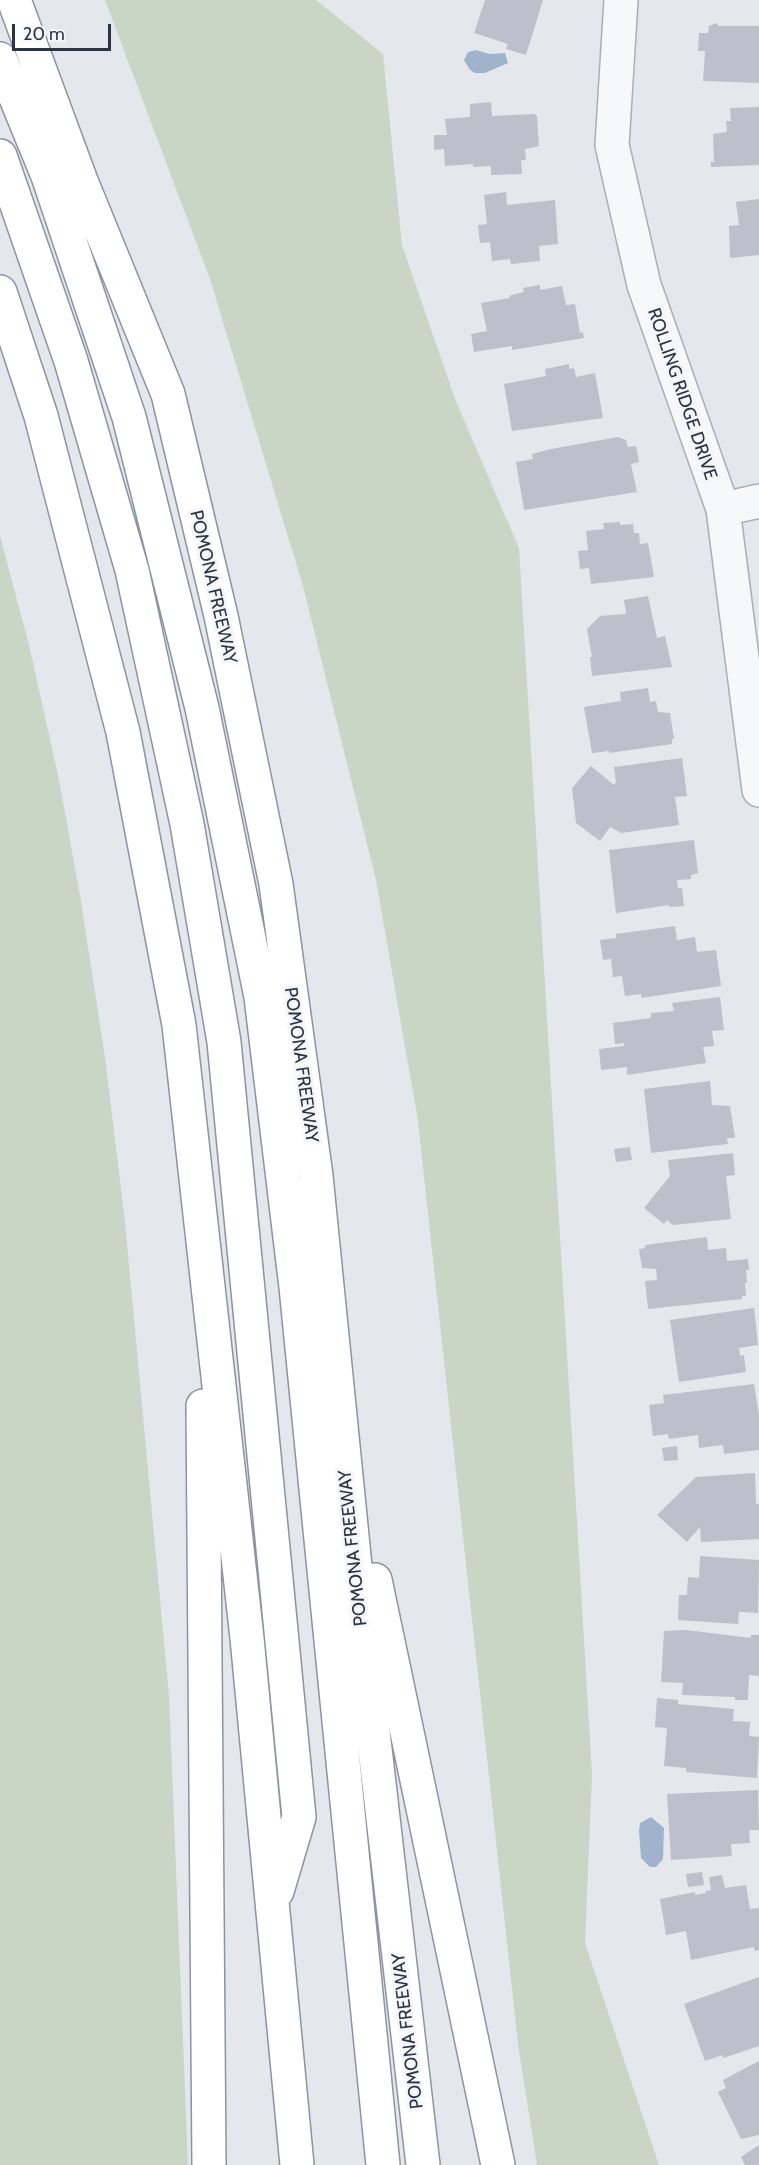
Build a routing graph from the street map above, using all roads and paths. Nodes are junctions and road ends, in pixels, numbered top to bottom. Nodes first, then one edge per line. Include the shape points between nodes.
1 (14, 0) edge
2 (621, 0) edge
3 (0, 59) edge
4 (0, 156) edge
5 (0, 292) edge
6 (759, 501) edge
7 (723, 509) junction
8 (759, 790) edge
9 (202, 1233) junction
10 (340, 1413) junction
11 (273, 1907) junction
12 (209, 2165) edge
13 (297, 2165) edge
14 (383, 2165) edge
15 (423, 2165) edge
16 (498, 2165) edge

1 - 10 highway, POMONA FREEWAY via 81,181 168,394 221,616 276,884 316,1176
2 - 7 street, ROLLING RIDGE DRIVE via 612,145 644,285
3 - 14 highway via 48,176 129,417 202,708 261,997 296,1287
4 - 11 highway via 71,361 132,570 188,824 224,1042 299,1817
5 - 9 highway via 41,416 123,732 179,1025
6 - 7 street
7 - 8 street, ROLLING RIDGE DRIVE
9 - 11 highway
9 - 12 highway
10 - 15 highway, POMONA FREEWAY
10 - 16 highway
11 - 13 highway

